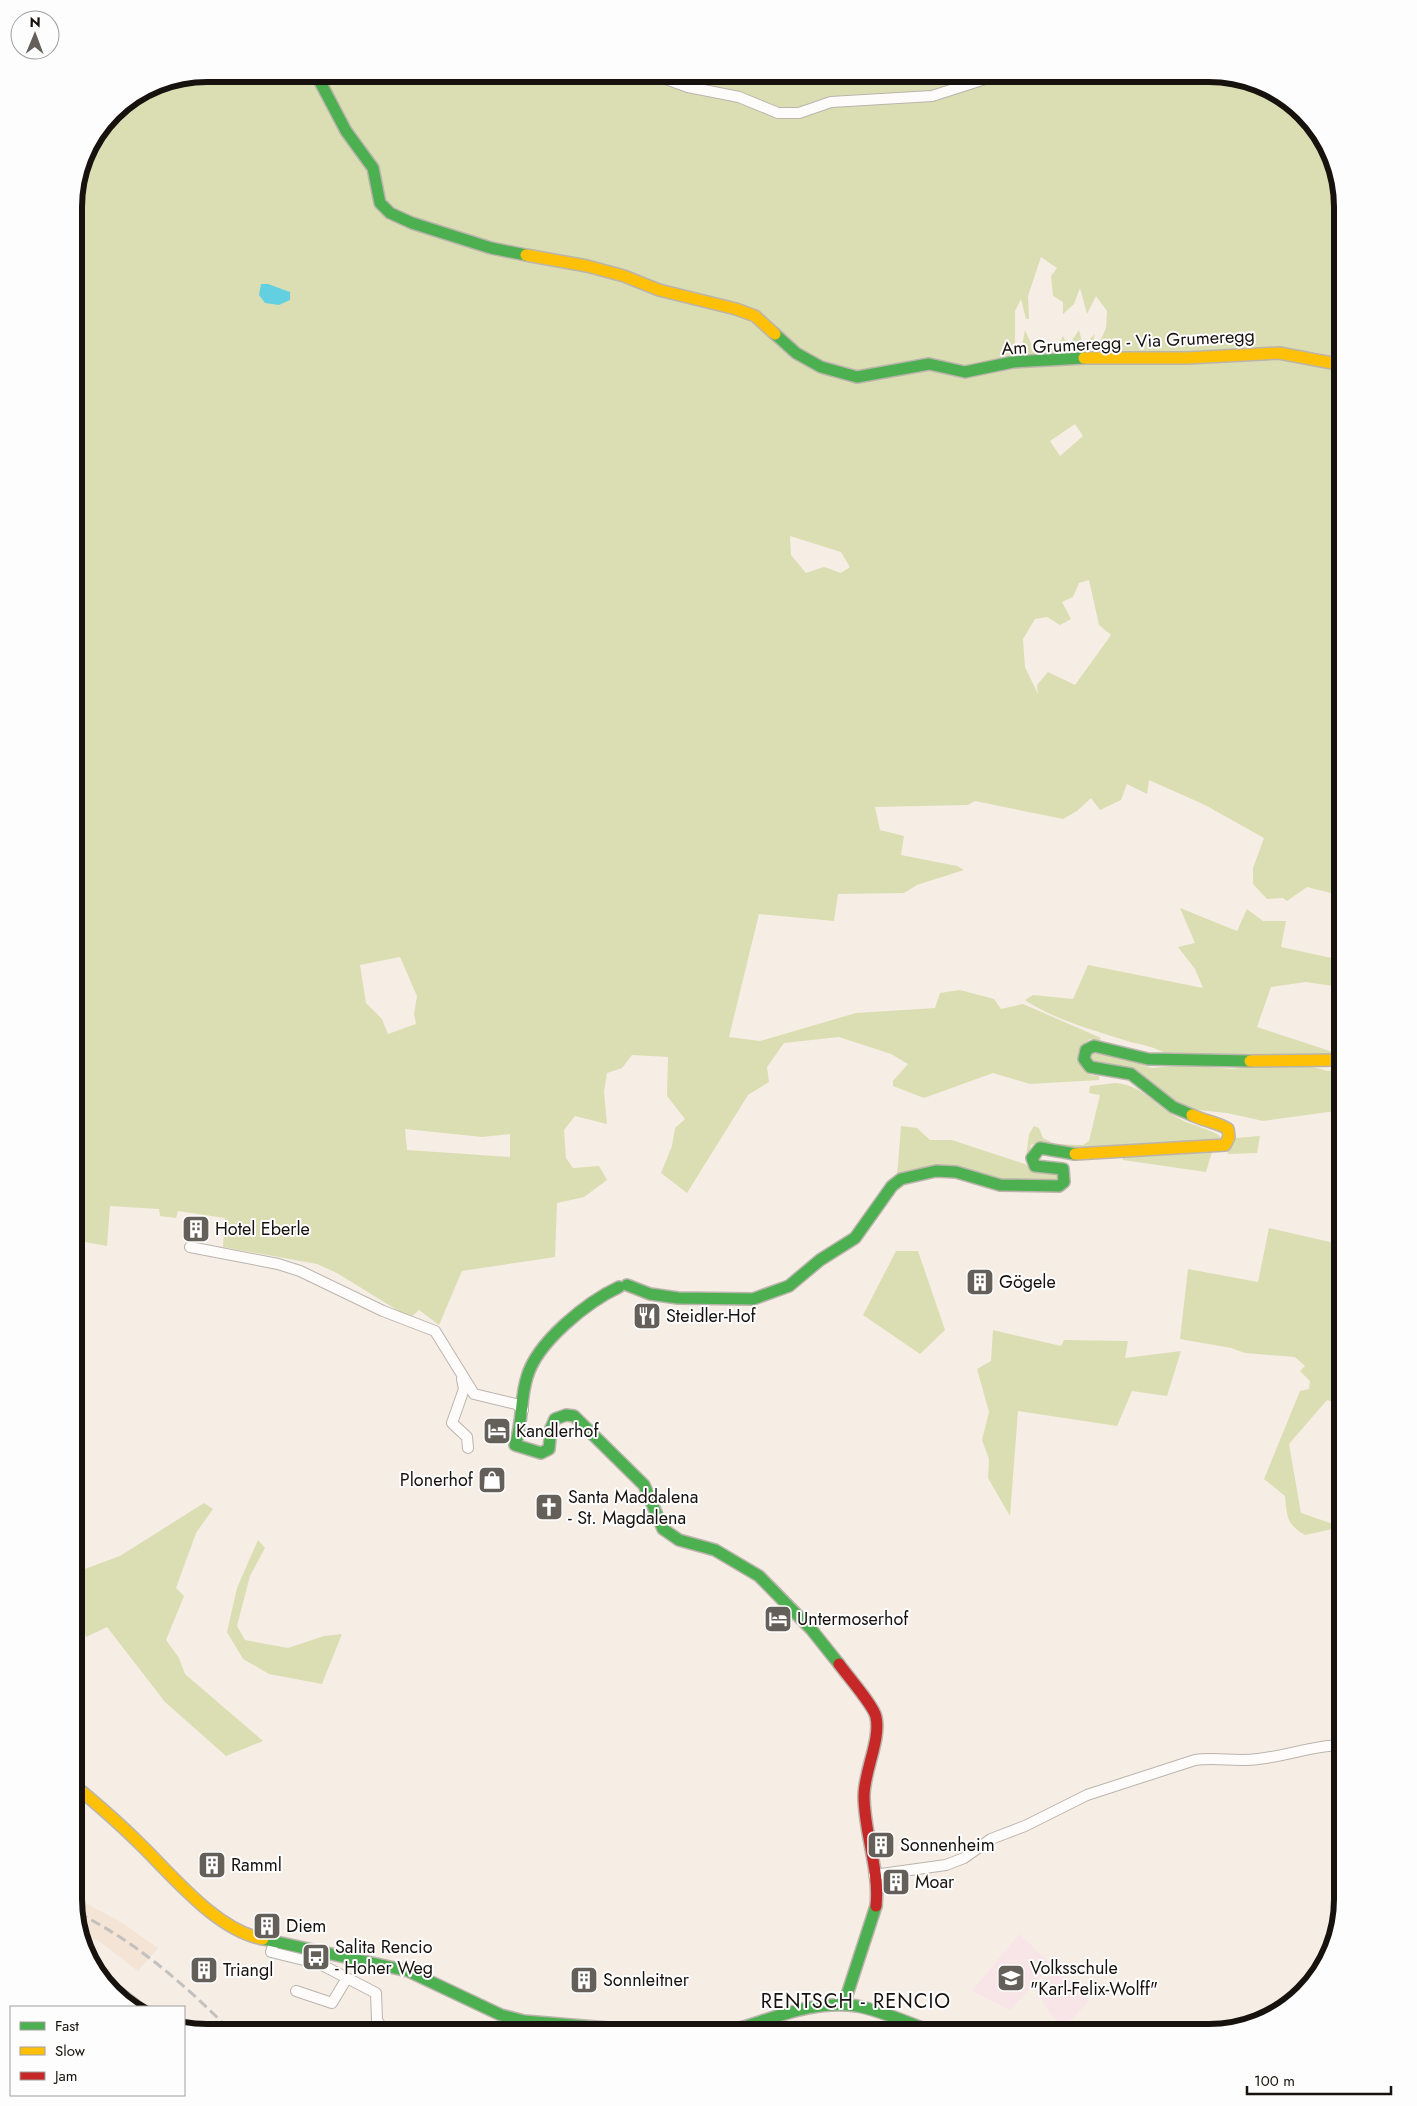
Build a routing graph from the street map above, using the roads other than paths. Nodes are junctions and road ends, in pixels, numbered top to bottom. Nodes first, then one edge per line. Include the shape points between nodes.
1 (320, 82) edge
2 (675, 82) edge
3 (974, 83) edge
4 (1334, 363) edge
5 (1334, 1061) edge
6 (190, 1247) dead end
7 (462, 1375) junction
8 (523, 1410) junction
9 (468, 1448) dead end
10 (1334, 1745) edge
11 (82, 1792) edge
12 (874, 1875) junction
13 (274, 1943) junction
14 (347, 1978) junction
15 (296, 1991) dead end
16 (844, 2004) junction
17 (379, 2023) edge
18 (536, 2023) edge
19 (754, 2024) edge
20 (910, 2024) edge

1 - 4 street, Am Grumeregg - Via Grumeregg via 346,131 373,168 380,203 390,213 491,248 587,266 659,290 736,309 754,316 796,354 821,367 857,377 929,364 965,372 1013,362 1063,359 1279,353
2 - 3 street via 738,97 778,114 799,112 831,102 932,96
5 - 8 street via 1148,1059 1094,1046 1086,1050 1084,1059 1090,1067 1130,1074 1173,1107 1206,1122 1220,1124 1228,1129 1230,1138 1225,1145 1081,1155 1040,1148 1032,1158 1036,1166 1063,1169 1064,1182 1059,1186 1000,1185 962,1174 936,1172 901,1179 892,1186 855,1238 820,1260 789,1286 752,1298 678,1298 622,1286 604,1293 551,1338 539,1353 529,1370 523,1391
6 - 7 street via 300,1271 383,1311 435,1331
7 - 8 street via 474,1394 516,1404
7 - 9 street via 464,1390 452,1423 467,1437
8 - 12 street via 515,1445 541,1453 549,1449 551,1424 557,1416 574,1416 644,1484 663,1529 679,1540 715,1550 759,1576 795,1611 836,1660 876,1715 877,1732 868,1762 864,1795
10 - 12 street via 1256,1760 1195,1760 1087,1795 991,1839 964,1858 946,1865
11 - 13 street via 207,1910 235,1929
12 - 16 street via 878,1888 876,1910
13 - 14 street via 271,1952 320,1964
13 - 18 street via 408,1971 501,2015
14 - 15 street via 332,2003
14 - 17 street via 376,1993
16 - 19 street via 806,2008
16 - 20 street

